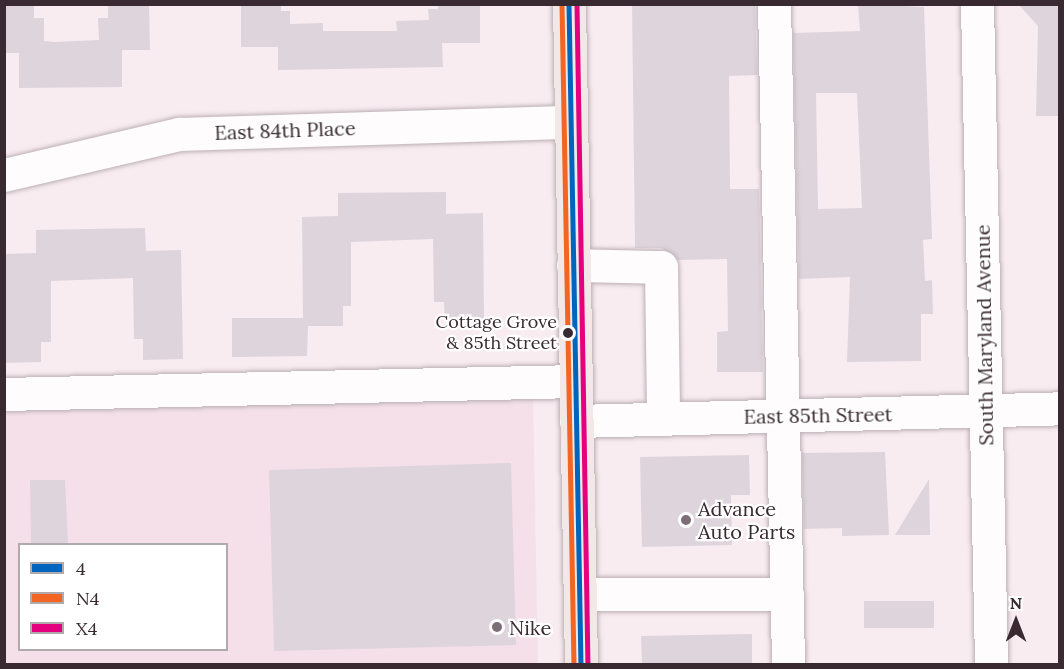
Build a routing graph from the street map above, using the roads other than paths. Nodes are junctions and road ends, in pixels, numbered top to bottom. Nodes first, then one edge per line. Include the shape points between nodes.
1 (568, 4) edge
2 (774, 4) edge
3 (977, 4) edge
4 (571, 122) junction
5 (4, 175) edge
6 (573, 265) junction
7 (575, 381) junction
8 (4, 394) edge
9 (1059, 408) edge
10 (985, 410) junction
11 (783, 416) junction
12 (663, 418) junction
13 (576, 421) junction
14 (580, 594) junction
15 (787, 594) junction
16 (581, 664) edge
17 (788, 664) edge
18 (991, 664) edge

1 - 4 main road
2 - 11 street
3 - 10 street, South Maryland Avenue
4 - 5 street, East 84th Place via 179,134
4 - 6 main road
6 - 7 main road
6 - 12 street via 661,267
7 - 8 street
7 - 13 main road
9 - 10 street, East 85th Street
10 - 11 street, East 85th Street
10 - 18 street, South Maryland Avenue
11 - 12 street, East 85th Street
11 - 15 street
12 - 13 street, East 85th Street
13 - 14 main road
14 - 15 street
14 - 16 main road
15 - 17 street

